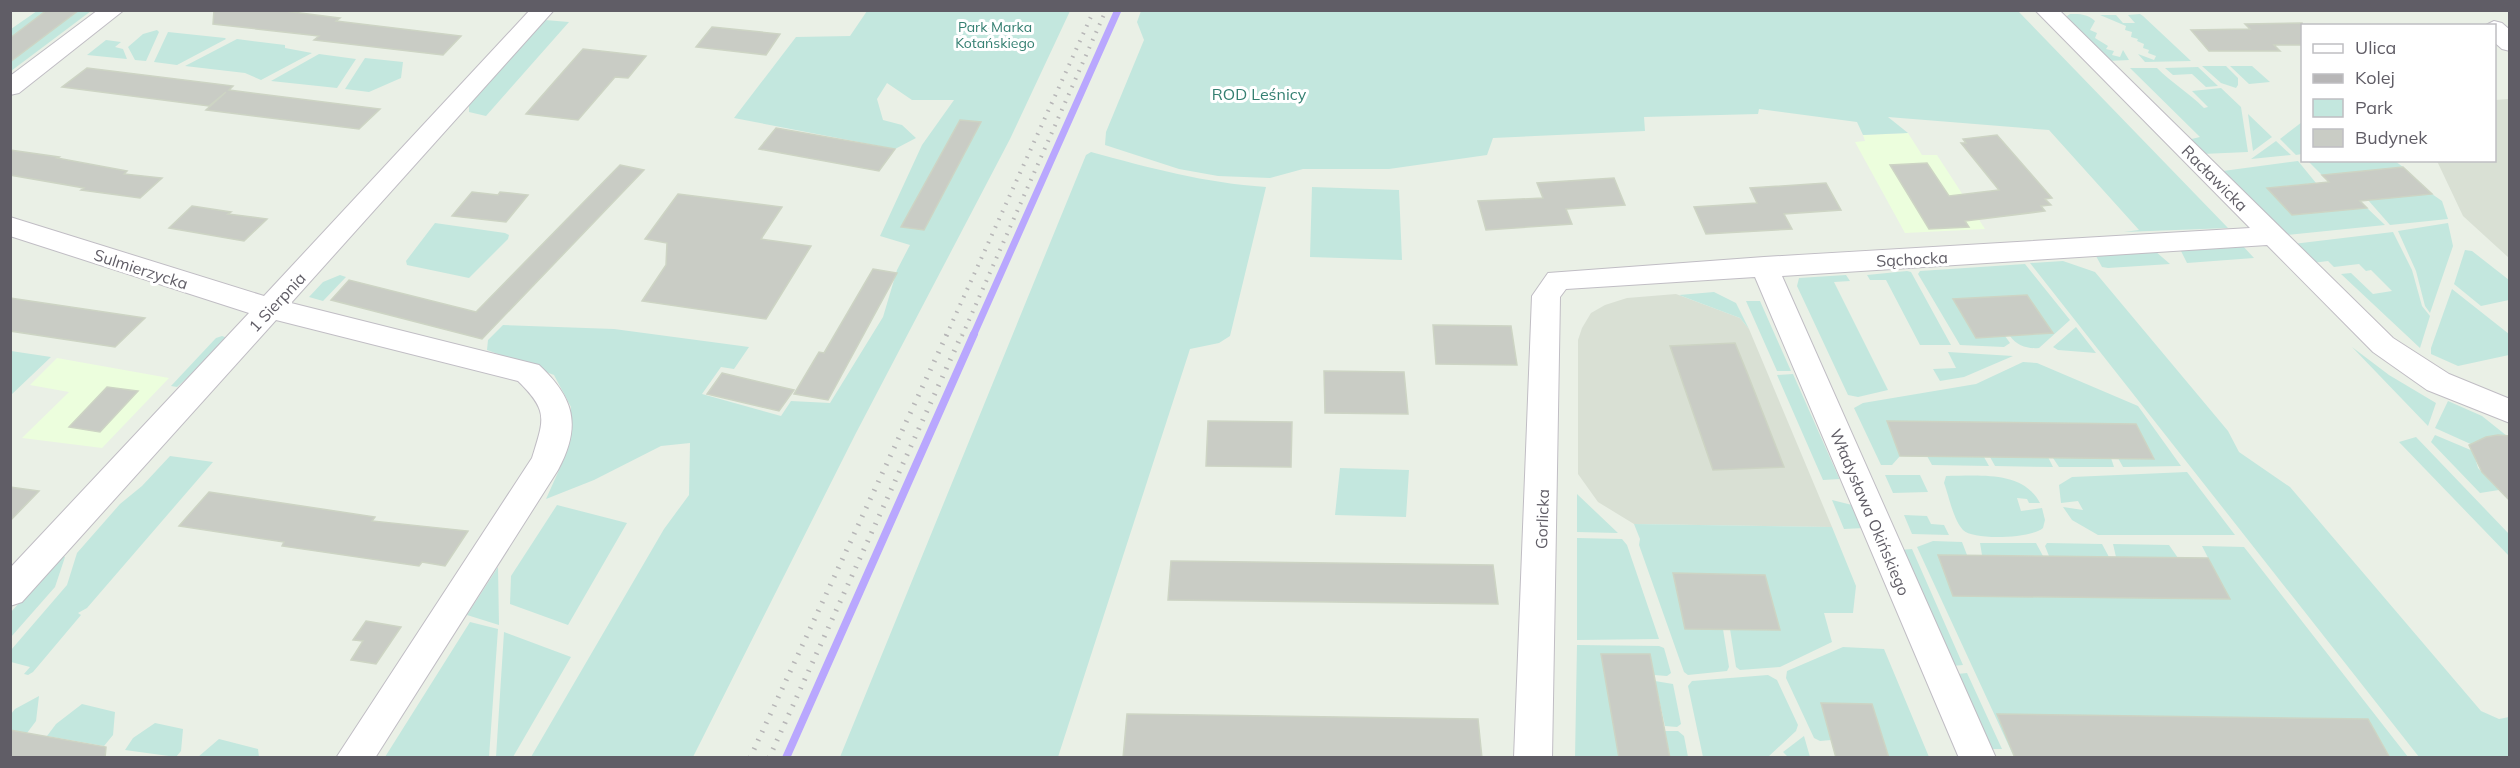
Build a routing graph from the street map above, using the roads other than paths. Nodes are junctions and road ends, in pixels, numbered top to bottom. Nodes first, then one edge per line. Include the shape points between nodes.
1 (113, 10) edge
2 (543, 10) edge
3 (2046, 10) edge
4 (2479, 10) edge
5 (2491, 24) edge
6 (2496, 30) edge
7 (2510, 44) edge
8 (10, 88) edge
9 (10, 226) edge
10 (2272, 236) junction
11 (1764, 266) junction
12 (1554, 283) joint
13 (272, 307) junction
14 (2510, 412) edge
15 (10, 592) edge
16 (354, 758) edge
17 (1533, 758) edge
18 (1978, 758) edge

1 - 8 street
2 - 13 street, 1 Sierpnia
3 - 10 street, Racławicka
4 - 5 street
6 - 7 street
9 - 13 street, Sulmierzycka via 230,298
10 - 11 street, Sąchocka
10 - 14 street, Racławicka via 2383,345 2438,382
11 - 12 street, Sąchocka via 1566,278
11 - 18 street, Władysława Okińskiego
12 - 17 street, Gorlicka via 1546,296 1544,475
13 - 15 street, 1 Sierpnia
13 - 16 street, Sulmierzycka via 528,373 552,394 559,421 547,461

